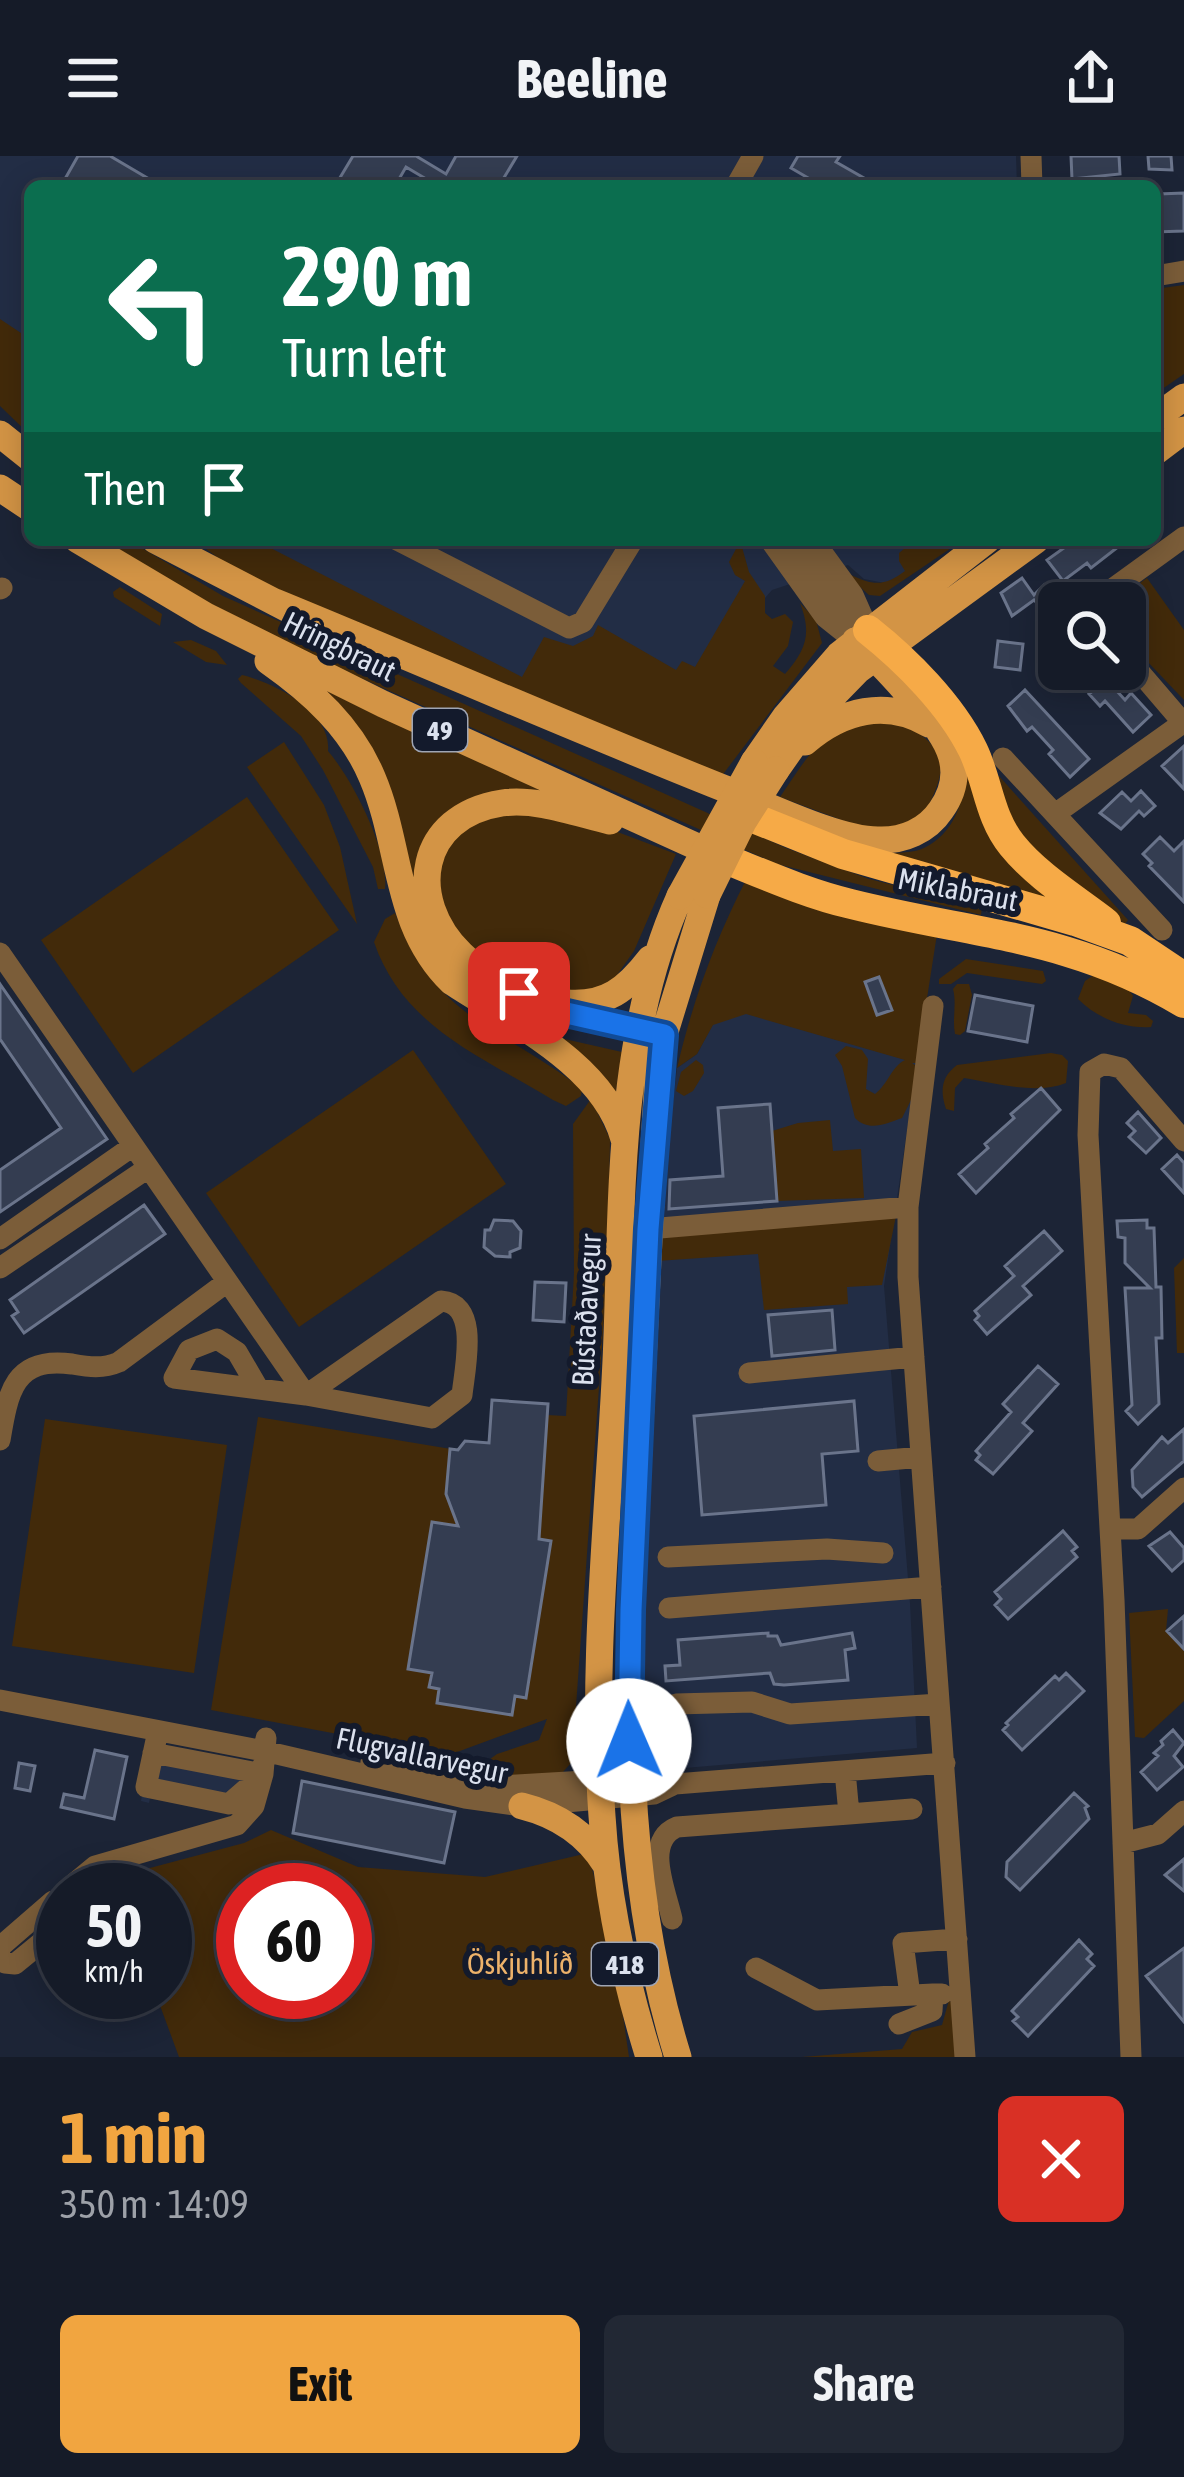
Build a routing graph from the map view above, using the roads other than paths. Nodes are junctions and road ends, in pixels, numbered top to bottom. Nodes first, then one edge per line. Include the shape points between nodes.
1 (0, 434) edge
2 (24, 453) edge
3 (1184, 537) edge
4 (88, 546) edge
5 (167, 546) edge
6 (410, 546) edge
7 (629, 546) edge
8 (774, 546) edge
9 (793, 546) edge
10 (817, 546) edge
11 (980, 546) edge
12 (1026, 546) edge
13 (1122, 582) edge
14 (274, 602) junction
15 (206, 616) junction
16 (872, 643) junction
17 (1146, 679) edge
18 (1184, 723) edge
19 (943, 733) junction
20 (1004, 758) dead end
21 (769, 766) junction
22 (736, 811) joint
23 (1055, 814) junction
24 (677, 838) junction
25 (713, 854) joint
26 (694, 896) junction
27 (665, 929) junction
28 (1162, 930) dead end
29 (1130, 941) junction
30 (0, 952) edge
31 (1184, 977) edge
32 (519, 993) junction
33 (1184, 1003) edge
34 (933, 1006) dead end
35 (493, 1009) junction
36 (649, 1041) junction
37 (1184, 1141) edge
38 (133, 1146) junction
39 (626, 1147) junction
40 (148, 1168) junction
41 (908, 1207) junction
42 (648, 1229) junction
43 (0, 1239) edge
44 (0, 1268) edge
45 (227, 1282) junction
46 (914, 1357) junction
47 (749, 1373) dead end
48 (258, 1388) dead end
49 (306, 1395) junction
50 (0, 1440) edge
51 (921, 1457) junction
52 (878, 1461) dead end
53 (1184, 1488) edge
54 (1111, 1529) junction
55 (883, 1553) dead end
56 (668, 1557) dead end
57 (931, 1587) junction
58 (669, 1608) dead end
59 (0, 1700) edge
60 (676, 1704) dead end
61 (939, 1704) junction
62 (156, 1742) junction
63 (265, 1754) junction
64 (945, 1763) junction
65 (845, 1771) junction
66 (631, 1787) junction
67 (600, 1790) junction
68 (522, 1806) junction
69 (913, 1809) dead end
70 (849, 1814) junction
71 (1183, 1815) edge
72 (1123, 1844) junction
73 (105, 1863) edge
74 (608, 1868) junction
75 (36, 1916) edge
76 (672, 1919) dead end
77 (957, 1939) junction
78 (0, 1947) edge
79 (36, 1947) edge
80 (0, 1957) edge
81 (756, 1968) dead end
82 (961, 1993) junction
83 (933, 1994) junction
84 (910, 1995) junction
85 (635, 2004) junction
86 (899, 2024) dead end
87 (1137, 2056) edge
88 (638, 2057) edge
89 (649, 2057) edge
90 (678, 2057) edge
91 (965, 2057) edge

1 - 2 main road
3 - 13 street
4 - 15 main road, Hringbraut / 49
5 - 14 main road, Hringbraut / 49
6 - 7 street via 569,628 583,622
8 - 16 street via 825,617
9 - 16 street
10 - 16 street via 853,595
11 - 16 main road
12 - 16 main road
14 - 19 main road via 865,839 916,833 943,808 956,774
14 - 22 main road, Hringbraut / 49
15 - 24 main road, Hringbraut / 49
15 - 35 main road via 318,699 350,735 372,777 413,929 435,965
16 - 19 main road
16 - 21 main road, Bústaðavegur / 418 via 815,680
16 - 29 highway via 950,714 1012,845
17 - 18 street
18 - 23 street
19 - 21 main road via 898,711 863,710
20 - 23 street
21 - 26 main road, Bústaðavegur / 418, bridge
22 - 29 highway, Miklabraut / 49 via 844,854
23 - 28 street
24 - 25 main road, Hringbraut / 49
24 - 32 main road via 539,803 473,810 448,827 432,850 425,884 433,917 464,957
25 - 33 highway, Miklabraut / 49 via 850,904 1064,947
26 - 27 main road, Bústaðavegur / 418
26 - 36 main road, Bústaðavegur / 418
27 - 32 main road via 634,978 602,1001
27 - 36 main road, Bústaðavegur / 418
29 - 31 highway, Miklabraut / 49
30 - 38 street
32 - 36 main road
34 - 41 street
35 - 36 main road via 544,1027
35 - 39 main road via 589,1075
36 - 39 main road, Bústaðavegur / 418
36 - 42 main road, Bústaðavegur / 418
37 - 54 street via 1112,1066 1090,1072
38 - 40 street
38 - 43 street
39 - 67 main road, Bústaðavegur / 418
40 - 44 street
40 - 45 street
41 - 42 street
41 - 46 street
42 - 66 main road, Bústaðavegur / 418
45 - 49 street
45 - 50 street via 105,1368 33,1365 11,1392
46 - 47 street
46 - 51 street
48 - 49 street
49 - 49 street via 441,1301 462,1308 462,1395 432,1418
51 - 52 street
51 - 57 street
53 - 54 street via 1138,1529
54 - 72 street
55 - 56 street
57 - 58 street
57 - 61 street
59 - 62 street, Flugvallarvegur
60 - 61 street via 752,1702 790,1714
61 - 64 street
62 - 63 street
62 - 63 street, Flugvallarvegur via 203,1730
62 - 63 street via 146,1787 229,1804
63 - 67 street, Flugvallarvegur via 469,1782
63 - 68 street, Flugvallarvegur
63 - 73 street via 254,1806 237,1825
64 - 65 street, Flugvallarvegur
64 - 77 street
65 - 66 street, Flugvallarvegur via 675,1784 653,1777
65 - 70 street
66 - 67 street, Flugvallarvegur
66 - 90 main road, Bústaðavegur / 418 via 653,1966
67 - 68 street, Flugvallarvegur
67 - 74 main road, Bústaðavegur / 418
68 - 74 main road via 567,1824
69 - 70 street
70 - 76 street via 672,1828 658,1847
71 - 72 street via 1158,1834
72 - 87 street
74 - 85 main road, Bústaðavegur / 418
75 - 78 street
77 - 82 street
77 - 84 street via 903,1942
79 - 80 street via 15,1964
81 - 84 street via 817,2000
82 - 83 street
82 - 91 street
83 - 84 street
83 - 86 street via 932,2011
85 - 88 street
85 - 89 main road, Bústaðavegur / 418

